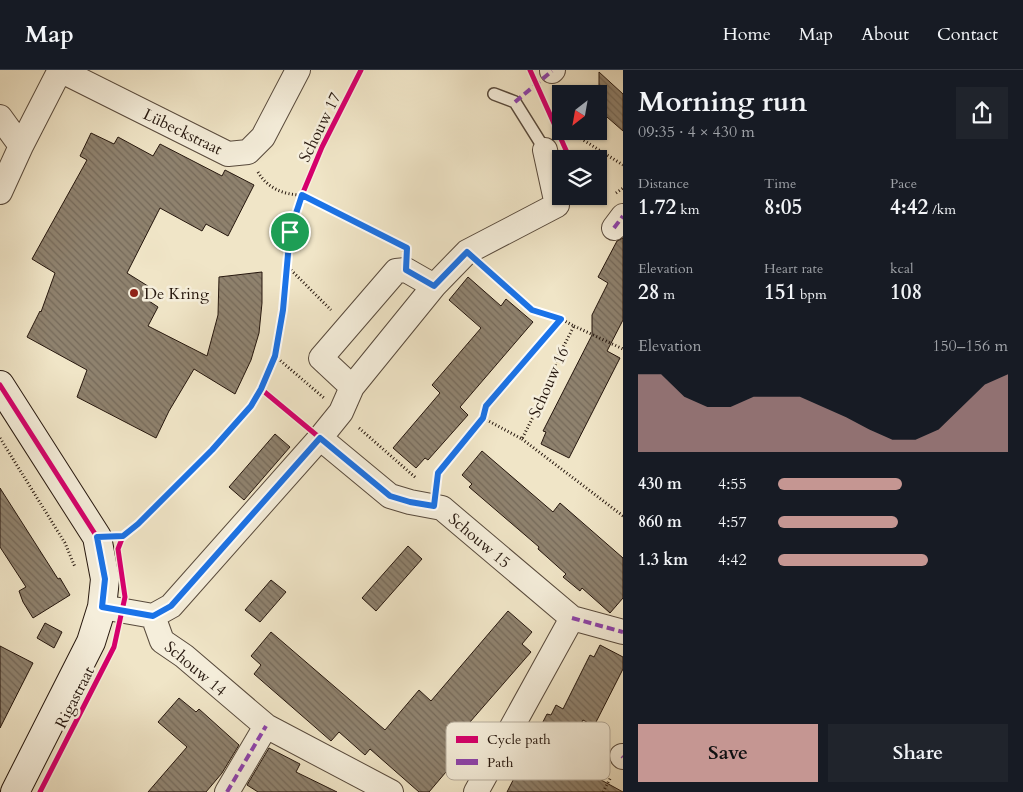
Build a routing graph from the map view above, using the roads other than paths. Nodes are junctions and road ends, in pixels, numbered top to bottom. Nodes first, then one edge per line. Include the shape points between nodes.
1 (60, 70) edge
2 (298, 70) edge
3 (494, 94) dead end
4 (0, 117) edge
5 (552, 143) joint
6 (21, 146) junction
7 (0, 192) edge
8 (434, 286) junction
9 (0, 385) edge
10 (352, 387) junction
11 (320, 438) junction
12 (102, 607) junction
13 (153, 616) junction
14 (572, 618) junction
15 (623, 632) edge
16 (515, 722) edge
17 (266, 726) junction
18 (483, 780) edge
19 (14, 792) edge
20 (227, 792) edge
21 (392, 792) edge
22 (476, 792) edge

1 - 2 street, Lübeckstraat via 228,154 248,152 263,137
1 - 6 street, Lübeckstraat
3 - 5 lane via 515,102
4 - 6 street
5 - 8 street via 557,205 467,252
6 - 7 street, Lübeckstraat
8 - 10 street
8 - 10 street via 406,270 396,271 321,358
9 - 12 street, Rigastraat via 97,537 105,579
10 - 11 street via 341,412
11 - 13 street via 171,606
11 - 14 street, Schouw 15 via 390,496 442,508
12 - 13 street
12 - 19 street, Rigastraat via 91,642
13 - 17 street, Schouw 14 via 162,641
14 - 15 street, Schouw 15
14 - 16 street
17 - 20 street
17 - 21 street, Schouw 14
18 - 22 street

